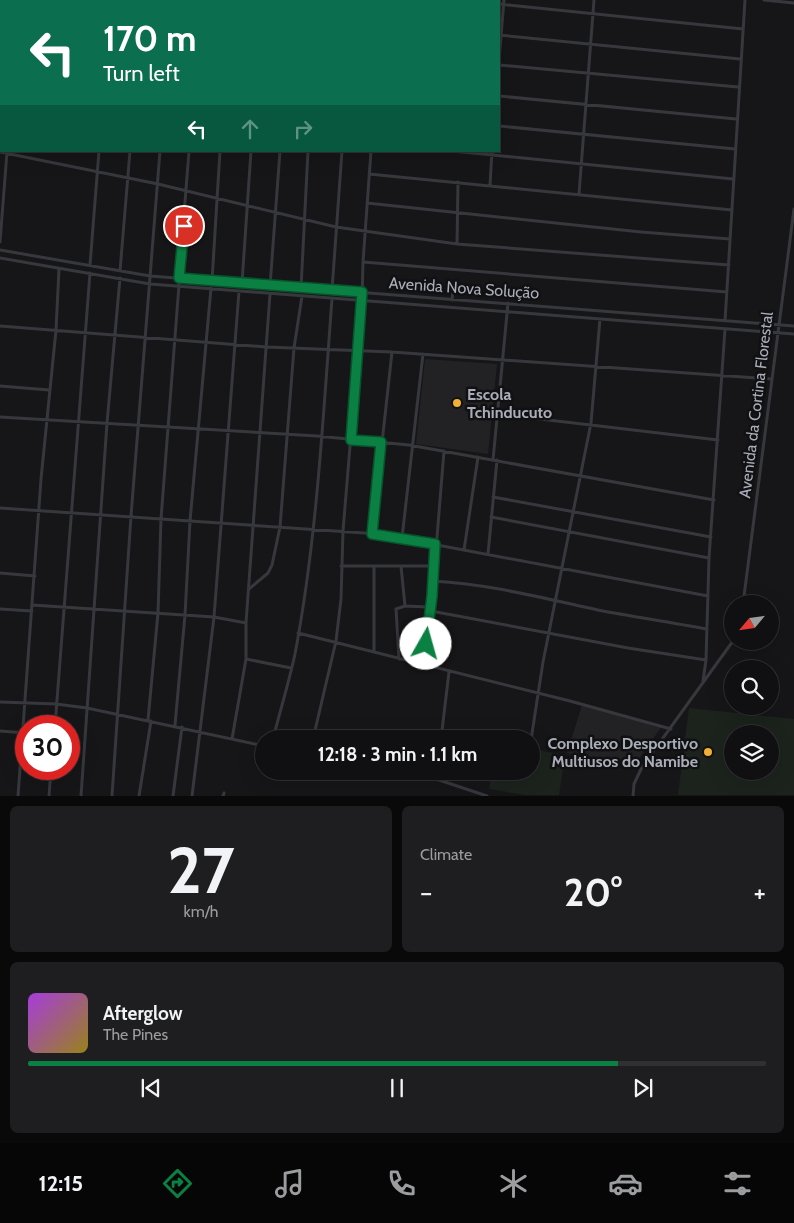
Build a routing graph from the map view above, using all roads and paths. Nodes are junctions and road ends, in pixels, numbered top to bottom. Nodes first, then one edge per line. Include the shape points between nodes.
1 (594, 0) edge
2 (745, 0) edge
3 (764, 0) edge
4 (504, 2) edge
5 (794, 3) edge
6 (592, 14) junction
7 (743, 29) junction
8 (500, 35) edge
9 (592, 44) junction
10 (740, 59) junction
11 (500, 63) edge
12 (589, 73) junction
13 (738, 87) junction
14 (500, 96) edge
15 (586, 105) junction
16 (736, 120) junction
17 (500, 126) edge
18 (585, 135) junction
19 (735, 149) junction
20 (0, 152) edge
21 (7, 152) edge
22 (99, 152) edge
23 (130, 152) edge
24 (160, 152) edge
25 (189, 152) edge
26 (220, 152) edge
27 (251, 152) edge
28 (280, 152) edge
29 (308, 152) edge
30 (342, 152) edge
31 (371, 152) edge
32 (472, 152) edge
33 (492, 153) edge
34 (582, 164) junction
35 (97, 171) junction
36 (369, 174) junction
37 (128, 178) junction
38 (733, 179) junction
39 (458, 182) junction
40 (158, 184) junction
41 (490, 185) junction
42 (186, 192) junction
43 (579, 194) junction
44 (217, 198) junction
45 (367, 203) junction
46 (247, 205) junction
47 (794, 209) edge
48 (732, 210) junction
49 (458, 212) junction
50 (275, 213) junction
51 (303, 221) junction
52 (336, 228) junction
53 (365, 232) junction
54 (730, 239) junction
55 (0, 242) edge
56 (457, 244) junction
57 (0, 250) edge
58 (0, 258) edge
59 (362, 262) junction
60 (90, 265) junction
61 (729, 265) junction
62 (59, 269) junction
63 (120, 271) junction
64 (90, 273) junction
65 (150, 276) junction
66 (120, 278) junction
67 (179, 278) junction
68 (212, 281) junction
69 (454, 282) dead end
70 (242, 283) junction
71 (150, 284) junction
72 (179, 285) junction
73 (270, 286) junction
74 (211, 288) junction
75 (301, 288) junction
76 (332, 290) junction
77 (239, 291) junction
78 (362, 292) junction
79 (727, 292) junction
80 (270, 294) junction
81 (302, 296) junction
82 (332, 299) junction
83 (452, 300) junction
84 (362, 301) junction
85 (508, 303) junction
86 (508, 311) junction
87 (600, 319) junction
88 (725, 321) junction
89 (779, 325) junction
90 (0, 326) edge
91 (794, 326) edge
92 (725, 329) junction
93 (56, 330) junction
94 (86, 333) junction
95 (778, 333) junction
96 (794, 334) edge
97 (115, 335) junction
98 (146, 338) junction
99 (176, 340) junction
100 (207, 342) junction
101 (235, 344) junction
102 (266, 347) junction
103 (294, 348) junction
104 (328, 350) junction
105 (358, 351) junction
106 (392, 352) junction
107 (423, 354) junction
108 (502, 359) junction
109 (595, 367) junction
110 (723, 375) junction
111 (772, 379) junction
112 (0, 386) edge
113 (50, 390) junction
114 (497, 414) junction
115 (0, 417) edge
116 (46, 418) junction
117 (78, 420) junction
118 (107, 422) junction
119 (591, 423) junction
120 (139, 425) junction
121 (169, 427) junction
122 (199, 429) junction
123 (229, 431) junction
124 (260, 434) junction
125 (287, 435) junction
126 (320, 437) junction
127 (351, 440) junction
128 (718, 440) junction
129 (381, 442) junction
130 (412, 446) junction
131 (444, 451) junction
132 (478, 457) junction
133 (495, 460) junction
134 (581, 477) junction
135 (493, 497) junction
136 (714, 500) junction
137 (0, 508) edge
138 (39, 510) junction
139 (575, 511) junction
140 (71, 512) junction
141 (100, 514) junction
142 (131, 516) junction
143 (491, 517) junction
144 (161, 519) junction
145 (190, 521) junction
146 (222, 523) junction
147 (253, 525) junction
148 (280, 527) junction
149 (312, 529) junction
150 (342, 531) junction
151 (569, 532) junction
152 (372, 534) junction
153 (711, 537) junction
154 (402, 538) junction
155 (435, 544) junction
156 (464, 550) junction
157 (488, 554) junction
158 (709, 558) junction
159 (341, 566) junction
160 (374, 566) junction
161 (401, 566) junction
162 (433, 566) junction
163 (561, 568) junction
164 (0, 573) edge
165 (35, 576) junction
166 (433, 581) junction
167 (248, 590) junction
168 (744, 595) edge
169 (708, 596) junction
170 (556, 599) junction
171 (32, 605) junction
172 (63, 606) junction
173 (405, 606) junction
174 (94, 608) junction
175 (0, 609) edge
176 (430, 610) junction
177 (32, 611) junction
178 (126, 611) junction
179 (158, 613) junction
180 (185, 615) junction
181 (214, 617) junction
182 (246, 623) junction
183 (706, 629) junction
184 (550, 632) junction
185 (298, 633) junction
186 (336, 641) junction
187 (726, 650) edge
188 (374, 652) junction
189 (246, 659) junction
190 (399, 659) junction
191 (706, 660) junction
192 (423, 666) junction
193 (291, 668) junction
194 (449, 672) junction
195 (703, 681) junction
196 (538, 693) junction
197 (0, 702) edge
198 (24, 704) junction
199 (56, 704) junction
200 (87, 708) junction
201 (118, 714) junction
202 (24, 715) edge
203 (56, 715) edge
204 (149, 721) junction
205 (175, 726) junction
206 (182, 727) junction
207 (671, 729) junction
208 (275, 730) edge
209 (315, 730) edge
210 (442, 730) edge
211 (532, 730) edge
212 (200, 731) junction
213 (0, 732) edge
214 (15, 733) edge
215 (232, 739) junction
216 (255, 744) edge
217 (20, 780) edge
218 (50, 780) edge
219 (439, 780) edge
220 (18, 796) edge
221 (49, 796) edge
222 (80, 796) edge
223 (112, 796) edge
224 (139, 796) edge
225 (173, 796) edge
226 (192, 796) edge
227 (487, 796) edge
228 (632, 796) edge

1 - 6 street
2 - 7 street
3 - 5 street
4 - 6 street
4 - 8 street
6 - 7 street
6 - 9 street
7 - 10 street
8 - 9 street
9 - 10 street
9 - 12 street
10 - 13 street
11 - 12 street
12 - 13 street
12 - 15 street
13 - 16 street
14 - 15 street
15 - 16 street
15 - 18 street
16 - 19 street
17 - 18 street
18 - 19 street
18 - 34 street
19 - 38 street
20 - 21 street
21 - 35 street
21 - 55 street
22 - 35 street
23 - 37 street
24 - 40 street
25 - 42 street
26 - 44 street
27 - 46 street
28 - 50 street
29 - 51 street
30 - 52 street
31 - 36 street
32 - 33 street
33 - 34 street
33 - 41 street
34 - 38 street
34 - 43 street
35 - 37 street
35 - 60 street
36 - 39 street
36 - 45 street
37 - 40 street
37 - 63 street
38 - 48 street
39 - 41 street
39 - 49 street
40 - 42 street
40 - 65 street
41 - 43 street
42 - 44 street
42 - 67 street
43 - 48 street
44 - 46 street
44 - 68 street
45 - 49 street
45 - 53 street
46 - 50 street
46 - 70 street
47 - 89 street, Avenida da Cortina Florestal
48 - 54 street
49 - 54 street
49 - 56 street
50 - 51 street
50 - 73 street
51 - 52 street
51 - 75 street
52 - 53 street
52 - 76 street
53 - 56 street
53 - 59 street
54 - 61 street
56 - 61 street
57 - 60 street, Avenida Nova Solução
58 - 62 street, Avenida Nova Solução
59 - 78 street
59 - 79 street
60 - 63 street, Avenida Nova Solução
61 - 79 street
62 - 64 street, Avenida Nova Solução
62 - 93 street
63 - 65 street, Avenida Nova Solução
64 - 66 street, Avenida Nova Solução
64 - 94 street
65 - 67 street, Avenida Nova Solução
65 - 71 street
66 - 71 street, Avenida Nova Solução
66 - 97 street
67 - 68 street, Avenida Nova Solução
68 - 70 street, Avenida Nova Solução
69 - 83 street
70 - 73 street, Avenida Nova Solução
71 - 72 street, Avenida Nova Solução
71 - 98 street
72 - 74 street, Avenida Nova Solução
72 - 99 street
73 - 75 street, Avenida Nova Solução
74 - 77 street, Avenida Nova Solução
74 - 100 street
75 - 76 street, Avenida Nova Solução
76 - 78 street, Avenida Nova Solução
77 - 80 street, Avenida Nova Solução
77 - 101 street
78 - 83 street, Avenida Nova Solução
78 - 84 street
79 - 88 street
80 - 81 street, Avenida Nova Solução
80 - 102 street
81 - 82 street, Avenida Nova Solução
81 - 103 street
82 - 84 street, Avenida Nova Solução
82 - 104 street
83 - 85 street, Avenida Nova Solução
84 - 86 street, Avenida Nova Solução
84 - 105 street
85 - 86 street
85 - 88 street, Avenida Nova Solução
86 - 87 street, Avenida Nova Solução
86 - 108 street
87 - 92 street, Avenida Nova Solução
87 - 109 street
88 - 89 street, Avenida Nova Solução
89 - 91 street, Avenida Nova Solução
89 - 95 street, Avenida da Cortina Florestal
90 - 93 street
92 - 95 street, Avenida Nova Solução
92 - 110 street
93 - 94 street
93 - 113 street
94 - 97 street
94 - 117 street
95 - 96 street, Avenida Nova Solução
95 - 111 street, Avenida da Cortina Florestal
97 - 98 street
97 - 118 street
98 - 99 street
98 - 120 street
99 - 100 street
99 - 121 street
100 - 101 street
100 - 122 street
101 - 102 street
101 - 123 street
102 - 103 street
102 - 124 street
103 - 104 street
103 - 125 street
104 - 105 street
104 - 126 street
105 - 106 street
105 - 127 street
106 - 107 street
106 - 129 street
107 - 108 street
107 - 130 street
108 - 109 street
108 - 114 street
109 - 110 street
109 - 119 street
110 - 111 street
110 - 128 street
111 - 168 street, Avenida da Cortina Florestal
112 - 113 street
113 - 116 street
114 - 119 street
114 - 133 street
115 - 116 street
116 - 117 street
116 - 138 street
117 - 118 street
117 - 140 street
118 - 120 street
118 - 141 street
119 - 128 street
119 - 134 street
120 - 121 street
120 - 142 street
121 - 122 street
121 - 144 street
122 - 123 street
122 - 145 street
123 - 124 street
123 - 146 street
124 - 125 street
124 - 147 street
125 - 126 street
125 - 148 street
126 - 127 street
126 - 149 street
127 - 129 street
127 - 150 street
128 - 136 street
129 - 130 street
129 - 152 street
130 - 131 street
130 - 154 street
131 - 132 street
131 - 155 street
132 - 133 street
132 - 156 street
133 - 134 street
133 - 135 street
134 - 136 street
134 - 139 street
135 - 139 street
135 - 143 street
136 - 153 street
137 - 138 street
138 - 140 street
138 - 165 street
139 - 151 street
139 - 153 street
140 - 141 street
140 - 172 street
141 - 142 street
141 - 174 street
142 - 144 street
142 - 178 street
143 - 151 street
143 - 157 street
144 - 145 street
144 - 179 street
145 - 146 street
145 - 180 street
146 - 147 street
146 - 181 street
147 - 148 street
147 - 167 street
148 - 149 street
148 - 167 street via 268,573
149 - 150 street
149 - 185 street
150 - 152 street
150 - 159 street
151 - 158 street
151 - 163 street
152 - 154 street
153 - 158 street
154 - 155 street
155 - 156 street
155 - 162 street
156 - 157 street
157 - 163 street
158 - 169 street
159 - 160 street
159 - 186 street
160 - 161 street
160 - 188 street
161 - 162 street
161 - 173 street
162 - 166 street
163 - 169 street
163 - 170 street
164 - 165 street
165 - 171 street
166 - 170 street via 471,583
166 - 176 street
167 - 182 street
169 - 183 street
170 - 183 street via 597,610
170 - 184 street
171 - 172 street
171 - 177 street
172 - 174 street
172 - 199 street
173 - 176 street via 428,607
173 - 190 street via 396,609
174 - 178 street
174 - 200 street
175 - 177 street
176 - 184 street
176 - 192 street
177 - 198 street
178 - 179 street
178 - 201 street
179 - 180 street
179 - 204 street
180 - 181 street
180 - 205 street
181 - 182 street
181 - 212 street
182 - 189 street
183 - 191 street
184 - 191 street
184 - 196 street
185 - 186 street
185 - 193 street
186 - 188 street
186 - 209 street
187 - 195 street
188 - 190 street
189 - 193 street
189 - 215 street
190 - 192 street
191 - 195 street
192 - 194 street
193 - 208 street
194 - 196 street
194 - 210 street
195 - 207 street
196 - 207 street
196 - 211 street
197 - 198 street
198 - 199 street
198 - 202 street
199 - 200 street
199 - 203 street
200 - 201 street
200 - 222 street
201 - 204 street
201 - 223 street
204 - 205 street
204 - 224 street
205 - 206 street
206 - 212 street
206 - 225 street
207 - 228 street via 642,767
212 - 215 street via 212,737
212 - 226 street
213 - 214 street
215 - 216 street
217 - 220 street
218 - 221 street
219 - 227 street

